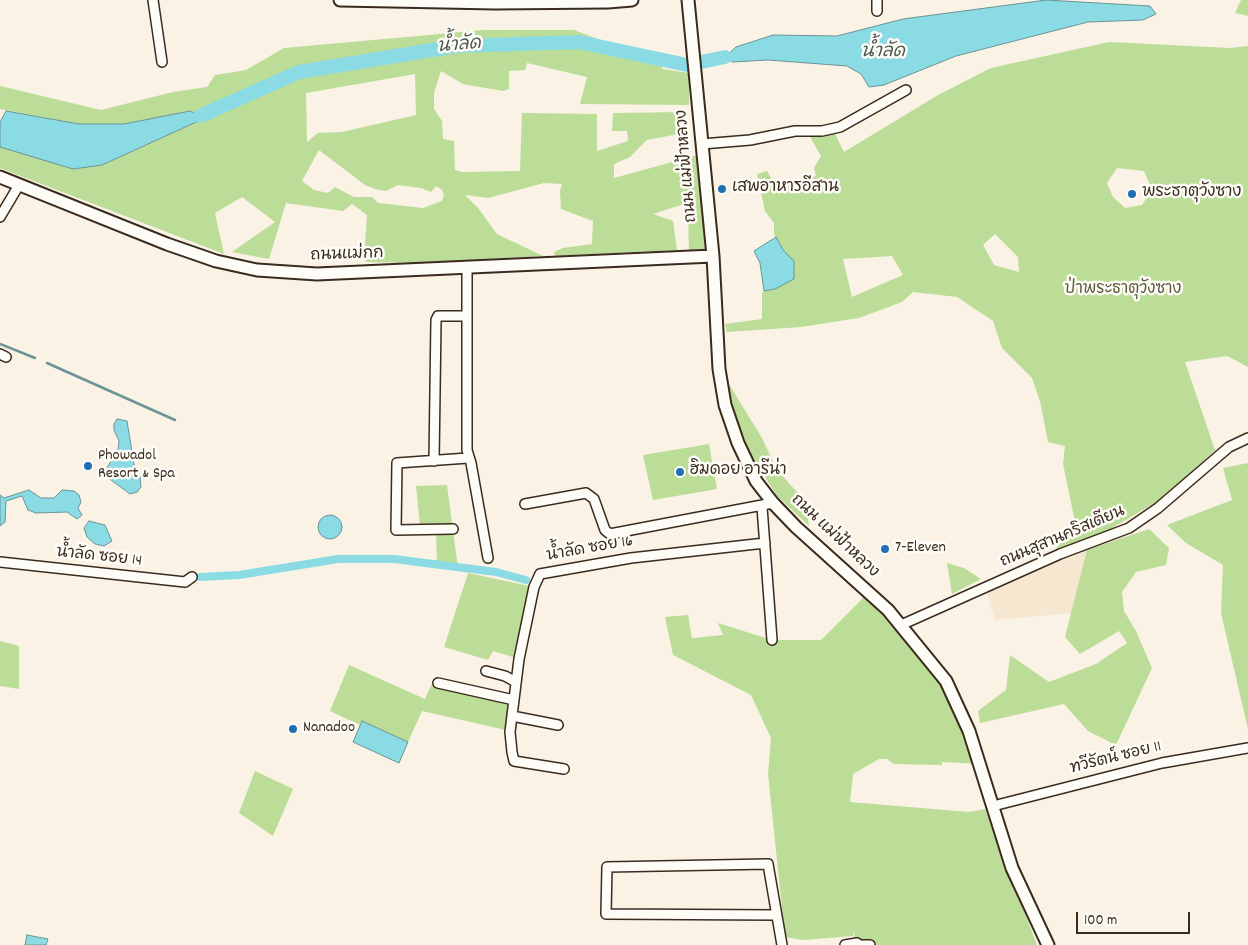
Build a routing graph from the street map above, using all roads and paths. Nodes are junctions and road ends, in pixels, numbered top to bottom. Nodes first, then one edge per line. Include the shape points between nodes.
1 (153, 0) edge
2 (340, 0) edge
3 (345, 0) edge
4 (632, 0) edge
5 (688, 0) edge
6 (877, 0) edge
7 (608, 1) edge
8 (495, 2) edge
9 (877, 11) dead end
10 (162, 62) dead end
11 (906, 90) dead end
12 (702, 144) junction
13 (0, 177) edge
14 (19, 185) junction
15 (0, 217) edge
16 (712, 256) junction
17 (466, 267) junction
18 (466, 316) junction
19 (1248, 438) edge
20 (468, 458) junction
21 (434, 461) junction
22 (525, 504) dead end
23 (768, 505) junction
24 (453, 529) dead end
25 (765, 543) junction
26 (488, 558) dead end
27 (0, 562) edge
28 (192, 577) dead end
29 (901, 625) junction
30 (772, 640) dead end
31 (486, 671) dead end
32 (516, 682) junction
33 (438, 683) dead end
34 (514, 700) junction
35 (512, 716) junction
36 (558, 725) dead end
37 (1248, 748) edge
38 (564, 769) dead end
39 (993, 806) junction
40 (776, 915) junction
41 (857, 944) edge
42 (782, 945) edge
43 (845, 945) edge
44 (870, 945) edge
45 (1048, 945) edge

1 - 10 street
2 - 3 street
3 - 8 street
4 - 7 street
5 - 12 street, ถนน แม่ฟ้าหลวง
6 - 9 street
7 - 8 street
11 - 12 street via 840,128
12 - 16 street, ถนน แม่ฟ้าหลวง
13 - 14 street, ถนนแม่กก
14 - 15 street
14 - 17 street, ถนนแม่กก via 166,244 247,269 317,274
16 - 17 street, ถนนแม่กก
16 - 23 street, ถนน แม่ฟ้าหลวง via 718,354 725,405 750,471
17 - 18 street
18 - 20 street
18 - 21 street via 438,316 436,320
19 - 29 street, ถนนสุสานคริสเตียน via 1229,447 1158,508 1129,528 1060,554
20 - 21 street
20 - 26 street
21 - 24 street via 397,464 396,530
22 - 23 street via 586,493 594,499 605,530 610,534
23 - 25 street
23 - 29 street, ถนน แม่ฟ้าหลวง via 882,604
25 - 30 street
25 - 32 street, น้ำลัด ซอย 16 via 631,558 540,574 534,587
27 - 28 street, น้ำลัด ซอย 14 via 186,582
29 - 39 street, ถนน แม่ฟ้าหลวง via 937,667 955,696 970,731
31 - 32 street
32 - 34 street, น้ำลัด ซอย 16
33 - 34 street
34 - 35 street, น้ำลัด ซอย 16
35 - 36 street
35 - 38 street, น้ำลัด ซอย 16 via 510,732 514,761
37 - 39 street, ทวีรัตน์ ซอย 11 via 1162,763
39 - 45 street, ถนน แม่ฟ้าหลวง via 1017,882
40 - 40 street via 768,864 607,866 606,914
40 - 42 street
41 - 43 street
41 - 44 street

